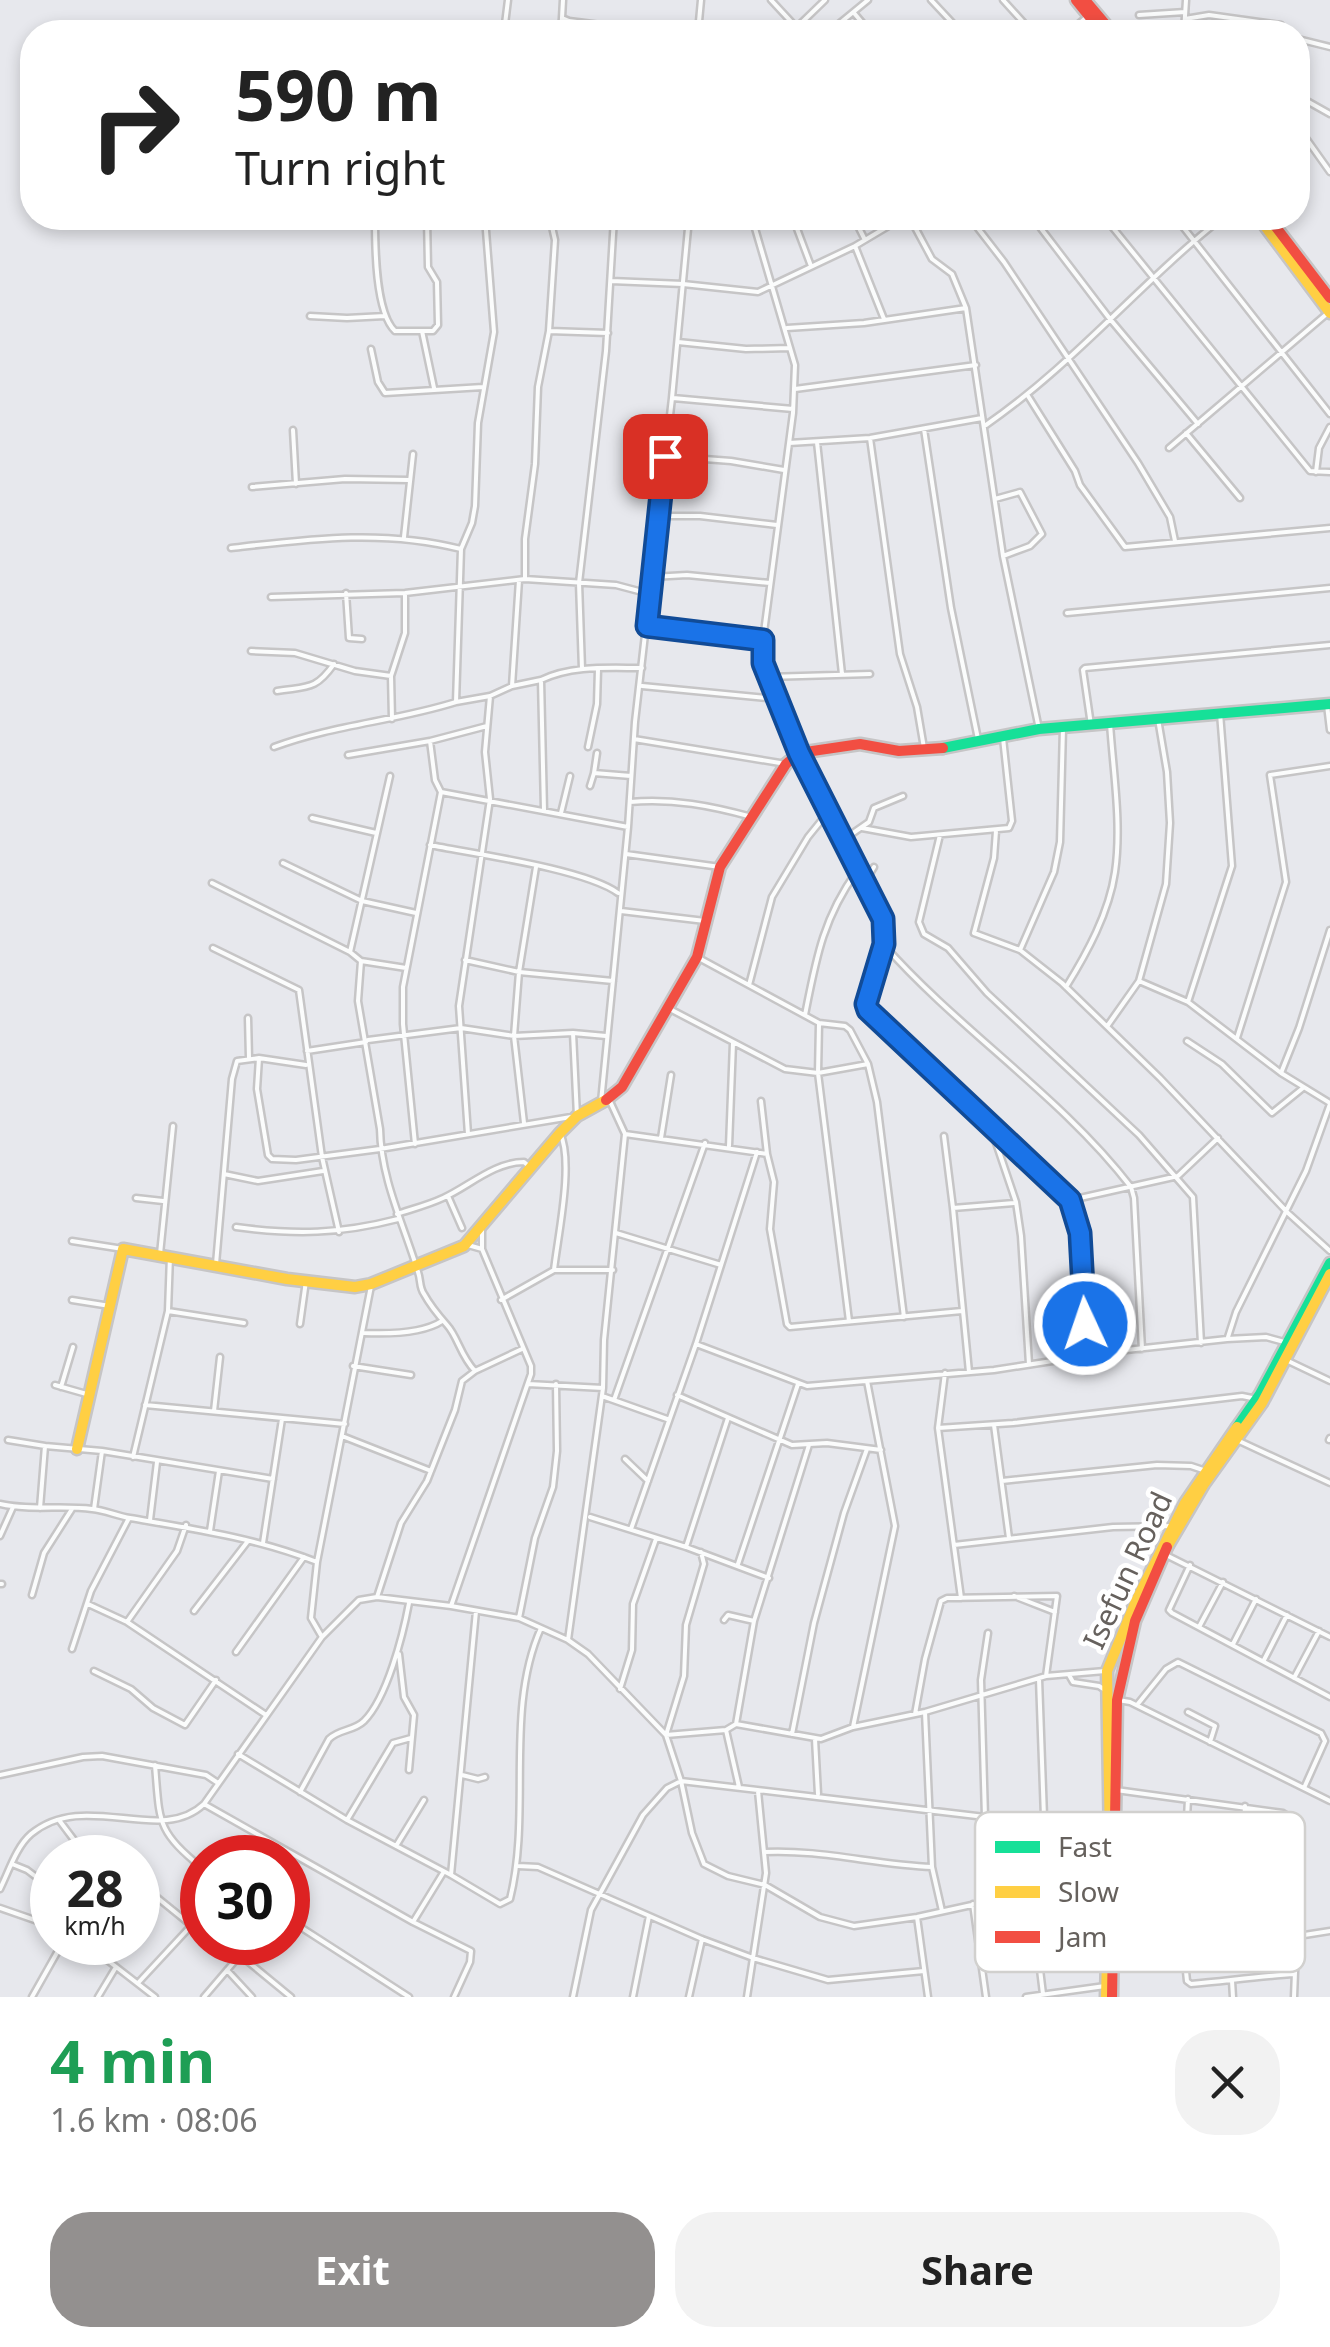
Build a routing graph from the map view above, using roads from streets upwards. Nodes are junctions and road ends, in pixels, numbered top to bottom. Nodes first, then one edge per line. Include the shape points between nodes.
1 (563, 0) edge
2 (826, 0) edge
3 (868, 0) edge
4 (931, 0) edge
5 (1003, 0) edge
6 (1076, 0) edge
7 (1085, 0) edge
8 (1186, 0) edge
9 (854, 13) junction
10 (1140, 15) dead end
11 (1185, 15) junction
12 (1089, 16) junction
13 (562, 18) joint
14 (575, 20) edge
15 (805, 20) edge
16 (845, 20) edge
17 (860, 20) edge
18 (950, 20) edge
19 (1021, 20) edge
20 (1084, 20) edge
21 (1092, 20) edge
22 (1102, 20) edge
23 (1185, 20) edge
24 (1245, 20) edge
25 (1310, 144) edge
26 (1330, 172) edge
27 (375, 230) edge
28 (427, 230) edge
29 (486, 230) edge
30 (553, 230) edge
31 (613, 230) edge
32 (688, 230) edge
33 (756, 230) edge
34 (797, 230) edge
35 (860, 230) edge
36 (882, 230) edge
37 (916, 230) edge
38 (978, 230) edge
39 (1043, 230) edge
40 (1115, 230) edge
41 (1187, 230) edge
42 (1207, 230) edge
43 (1269, 230) edge
44 (1277, 230) edge
45 (1195, 239) junction
46 (865, 240) junction
47 (855, 246) junction
48 (811, 266) junction
49 (1153, 277) junction
50 (611, 281) junction
51 (683, 284) junction
52 (772, 286) junction
53 (1330, 298) edge
54 (966, 308) junction
55 (1330, 312) edge
56 (310, 316) dead end
57 (385, 316) junction
58 (1110, 318) junction
59 (884, 319) junction
60 (785, 328) junction
61 (422, 331) junction
62 (550, 331) junction
63 (608, 334) junction
64 (678, 342) junction
65 (790, 348) junction
66 (371, 349) dead end
67 (1283, 352) junction
68 (1068, 360) junction
69 (976, 364) junction
70 (483, 387) junction
71 (1242, 387) junction
72 (434, 388) junction
73 (795, 389) junction
74 (1028, 396) junction
75 (672, 398) junction
76 (793, 408) junction
77 (1330, 414) edge
78 (983, 418) junction
79 (1198, 424) junction
80 (984, 426) junction
81 (1330, 427) edge
82 (924, 429) junction
83 (293, 430) dead end
84 (1186, 433) junction
85 (870, 438) junction
86 (816, 442) junction
87 (789, 443) junction
88 (1169, 448) dead end
89 (413, 454) dead end
90 (665, 456) junction
91 (784, 470) junction
92 (1316, 472) junction
93 (1330, 472) edge
94 (409, 480) junction
95 (296, 484) junction
96 (252, 487) dead end
97 (1240, 498) dead end
98 (994, 499) junction
99 (659, 516) junction
100 (777, 525) junction
101 (1330, 528) edge
102 (404, 537) junction
103 (1175, 541) junction
104 (231, 548) dead end
105 (461, 549) junction
106 (1003, 556) junction
107 (652, 577) junction
108 (522, 580) junction
109 (579, 582) junction
110 (770, 583) junction
111 (462, 587) junction
112 (1330, 588) edge
113 (346, 593) junction
114 (405, 593) junction
115 (650, 594) junction
116 (271, 597) dead end
117 (1067, 613) dead end
118 (647, 626) junction
119 (362, 640) dead end
120 (763, 640) junction
121 (1330, 646) edge
122 (251, 651) dead end
123 (334, 664) junction
124 (598, 668) junction
125 (642, 668) junction
126 (582, 669) junction
127 (842, 674) junction
128 (870, 674) dead end
129 (391, 676) junction
130 (768, 677) junction
131 (541, 680) junction
132 (512, 686) junction
133 (641, 686) junction
134 (277, 691) dead end
135 (490, 696) junction
136 (777, 699) junction
137 (456, 702) junction
138 (1328, 704) edge
139 (1220, 713) junction
140 (392, 719) junction
141 (1158, 719) junction
142 (1110, 723) junction
143 (1091, 725) junction
144 (487, 726) junction
145 (1063, 728) junction
146 (1039, 729) junction
147 (1330, 730) edge
148 (1002, 738) junction
149 (634, 739) junction
150 (430, 741) junction
151 (978, 741) junction
152 (274, 747) dead end
153 (588, 747) dead end
154 (925, 749) junction
155 (799, 753) junction
156 (597, 754) dead end
157 (348, 756) dead end
158 (786, 764) junction
159 (1330, 766) edge
160 (594, 773) junction
161 (390, 776) dead end
162 (570, 776) dead end
163 (631, 776) junction
164 (590, 786) dead end
165 (440, 792) junction
166 (903, 796) dead end
167 (490, 799) junction
168 (630, 802) junction
169 (544, 810) junction
170 (829, 810) junction
171 (561, 813) junction
172 (312, 818) dead end
173 (752, 818) junction
174 (628, 827) junction
175 (862, 828) junction
176 (996, 831) junction
177 (376, 834) junction
178 (940, 835) junction
179 (844, 840) junction
180 (430, 845) junction
181 (624, 854) junction
182 (481, 856) junction
183 (282, 863) dead end
184 (536, 867) junction
185 (874, 867) dead end
186 (720, 868) junction
187 (858, 872) junction
188 (620, 882) junction
189 (212, 883) dead end
190 (606, 884) junction
191 (864, 884) junction
192 (619, 894) junction
193 (362, 901) junction
194 (619, 910) junction
195 (416, 913) junction
196 (705, 921) junction
197 (1330, 930) edge
198 (884, 944) junction
199 (213, 948) dead end
200 (1020, 950) junction
201 (350, 952) junction
202 (697, 957) junction
203 (465, 960) junction
204 (361, 961) junction
205 (406, 968) junction
206 (518, 972) junction
207 (613, 981) junction
208 (1139, 981) junction
209 (750, 985) junction
210 (1066, 987) junction
211 (1188, 1002) junction
212 (668, 1008) junction
213 (806, 1015) junction
214 (248, 1018) dead end
215 (819, 1023) junction
216 (1107, 1026) junction
217 (460, 1028) junction
218 (404, 1034) junction
219 (572, 1034) junction
220 (514, 1036) junction
221 (606, 1036) junction
222 (1237, 1038) junction
223 (365, 1041) junction
224 (1187, 1041) dead end
225 (733, 1043) junction
226 (307, 1051) junction
227 (249, 1058) junction
228 (259, 1058) junction
229 (868, 1064) junction
230 (308, 1065) junction
231 (818, 1073) junction
232 (1281, 1073) junction
233 (671, 1074) dead end
234 (1303, 1088) junction
235 (604, 1100) junction
236 (761, 1100) dead end
237 (1330, 1104) edge
238 (577, 1116) junction
239 (524, 1123) junction
240 (174, 1126) dead end
241 (991, 1126) junction
242 (560, 1133) junction
243 (468, 1134) junction
244 (625, 1134) junction
245 (944, 1136) dead end
246 (661, 1138) junction
247 (1218, 1138) junction
248 (705, 1143) junction
249 (415, 1144) junction
250 (728, 1146) junction
251 (380, 1149) junction
252 (757, 1152) junction
253 (767, 1154) junction
254 (322, 1157) junction
255 (532, 1169) junction
256 (325, 1171) junction
257 (224, 1174) junction
258 (1178, 1176) junction
259 (1131, 1187) junction
260 (448, 1196) junction
261 (136, 1198) dead end
262 (1070, 1200) junction
263 (163, 1201) junction
264 (1016, 1202) junction
265 (953, 1208) junction
266 (1288, 1213) junction
267 (397, 1216) junction
268 (482, 1226) junction
269 (236, 1228) dead end
270 (462, 1228) dead end
271 (339, 1232) junction
272 (616, 1232) junction
273 (72, 1241) dead end
274 (464, 1246) junction
275 (123, 1248) junction
276 (482, 1249) junction
277 (667, 1249) junction
278 (1330, 1251) edge
279 (165, 1255) junction
280 (1330, 1263) edge
281 (216, 1264) junction
282 (722, 1266) junction
283 (416, 1268) junction
284 (554, 1270) junction
285 (612, 1270) junction
286 (1330, 1274) edge
287 (306, 1281) junction
288 (371, 1284) junction
289 (72, 1300) dead end
290 (501, 1300) junction
291 (110, 1306) junction
292 (168, 1311) junction
293 (962, 1311) junction
294 (904, 1317) junction
295 (442, 1321) junction
296 (849, 1321) junction
297 (244, 1322) dead end
298 (300, 1324) dead end
299 (362, 1333) junction
300 (1227, 1339) junction
301 (1200, 1343) junction
302 (696, 1344) junction
303 (1288, 1344) junction
304 (73, 1346) dead end
305 (522, 1349) junction
306 (1142, 1349) junction
307 (1087, 1355) junction
308 (220, 1357) dead end
309 (1286, 1360) junction
310 (1028, 1364) junction
311 (354, 1366) junction
312 (474, 1371) junction
313 (944, 1372) junction
314 (969, 1372) junction
315 (411, 1375) dead end
316 (868, 1380) junction
317 (1330, 1381) edge
318 (528, 1384) junction
319 (556, 1384) junction
320 (798, 1384) junction
321 (603, 1388) junction
322 (90, 1395) junction
323 (602, 1396) junction
324 (677, 1396) junction
325 (1257, 1399) junction
326 (614, 1400) junction
327 (146, 1405) junction
328 (214, 1411) junction
329 (728, 1416) junction
330 (282, 1418) junction
331 (668, 1419) junction
332 (345, 1424) junction
333 (994, 1425) junction
334 (938, 1428) junction
335 (342, 1436) junction
336 (8, 1440) dead end
337 (780, 1440) junction
338 (1237, 1440) junction
339 (45, 1446) junction
340 (808, 1446) junction
341 (77, 1448) junction
342 (867, 1449) junction
343 (881, 1450) junction
344 (102, 1451) junction
345 (133, 1457) junction
346 (626, 1459) dead end
347 (158, 1462) junction
348 (220, 1469) junction
349 (1206, 1470) junction
350 (431, 1471) junction
351 (273, 1479) junction
352 (648, 1481) junction
353 (1002, 1481) junction
354 (1330, 1483) edge
355 (0, 1504) edge
356 (13, 1507) junction
357 (40, 1508) junction
358 (72, 1509) junction
359 (94, 1509) junction
360 (587, 1516) junction
361 (129, 1518) junction
362 (150, 1520) junction
363 (186, 1525) junction
364 (1173, 1526) junction
365 (631, 1528) junction
366 (210, 1531) junction
367 (0, 1536) edge
368 (1009, 1538) junction
369 (656, 1540) junction
370 (248, 1541) junction
371 (263, 1543) junction
372 (954, 1545) junction
373 (686, 1547) junction
374 (702, 1552) junction
375 (1166, 1555) junction
376 (304, 1557) junction
377 (716, 1558) junction
378 (317, 1562) junction
379 (704, 1564) junction
380 (738, 1565) junction
381 (1190, 1565) junction
382 (769, 1578) junction
383 (1223, 1582) junction
384 (32, 1595) dead end
385 (1014, 1596) junction
386 (377, 1598) junction
387 (961, 1598) junction
388 (1256, 1599) junction
389 (409, 1603) junction
390 (88, 1604) junction
391 (451, 1606) junction
392 (476, 1609) junction
393 (194, 1610) dead end
394 (1055, 1612) junction
395 (1288, 1615) junction
396 (519, 1618) junction
397 (724, 1620) dead end
398 (754, 1621) junction
399 (127, 1622) junction
400 (1199, 1627) junction
401 (542, 1628) junction
402 (1319, 1632) junction
403 (988, 1633) dead end
404 (1330, 1637) edge
405 (322, 1638) junction
406 (568, 1640) junction
407 (1232, 1645) junction
408 (72, 1648) dead end
409 (236, 1652) dead end
410 (399, 1654) junction
411 (1263, 1661) junction
412 (94, 1671) dead end
413 (1107, 1671) junction
414 (1069, 1675) junction
415 (1042, 1678) junction
416 (1294, 1678) junction
417 (216, 1680) junction
418 (1330, 1688) edge
419 (620, 1689) junction
420 (1113, 1696) junction
421 (1328, 1696) edge
422 (980, 1697) junction
423 (1137, 1705) junction
424 (924, 1712) junction
425 (1188, 1712) dead end
426 (915, 1714) junction
427 (267, 1716) junction
428 (736, 1724) junction
429 (853, 1727) junction
430 (726, 1730) junction
431 (792, 1734) junction
432 (666, 1735) junction
433 (411, 1738) junction
434 (815, 1738) junction
435 (1210, 1742) junction
436 (238, 1754) junction
437 (155, 1765) junction
438 (409, 1770) dead end
439 (462, 1774) junction
440 (0, 1775) edge
441 (485, 1777) dead end
442 (681, 1781) junction
443 (218, 1783) junction
444 (739, 1787) junction
445 (1304, 1788) junction
446 (1116, 1790) junction
447 (758, 1791) junction
448 (300, 1792) junction
449 (818, 1796) junction
450 (1188, 1798) junction
451 (424, 1800) dead end
452 (1330, 1801) edge
453 (204, 1804) junction
454 (1245, 1806) junction
455 (930, 1809) junction
456 (985, 1812) edge
457 (1044, 1812) edge
458 (1110, 1812) edge
459 (1115, 1812) edge
460 (1187, 1812) edge
461 (1245, 1812) edge
462 (1278, 1812) edge
463 (975, 1816) edge
464 (59, 1820) junction
465 (159, 1820) junction
466 (346, 1820) junction
467 (70, 1835) edge
468 (396, 1846) junction
469 (180, 1850) edge
470 (764, 1852) junction
471 (12, 1864) junction
472 (518, 1866) junction
473 (932, 1867) junction
474 (30, 1872) edge
475 (444, 1873) junction
476 (451, 1875) junction
477 (765, 1885) junction
478 (0, 1889) edge
479 (603, 1893) junction
480 (973, 1904) joint
481 (0, 1908) edge
482 (942, 1911) junction
483 (649, 1916) junction
484 (917, 1917) junction
485 (30, 1918) edge
486 (975, 1918) edge
487 (414, 1922) junction
488 (1330, 1931) edge
489 (310, 1933) edge
490 (180, 1937) edge
491 (702, 1938) junction
492 (1305, 1938) edge
493 (753, 1958) junction
494 (50, 1965) edge
495 (232, 1965) edge
496 (251, 1965) edge
497 (116, 1967) joint
498 (228, 1970) junction
499 (924, 1971) junction
500 (983, 1972) edge
501 (1040, 1972) edge
502 (1186, 1972) edge
503 (1295, 1974) joint
504 (1232, 1981) junction
505 (138, 1984) junction
506 (1108, 1993) edge
507 (1043, 1994) junction
508 (285, 1996) edge
509 (407, 1996) edge
510 (32, 1997) edge
511 (98, 1997) edge
512 (156, 1997) edge
513 (204, 1997) edge
514 (252, 1997) edge
515 (454, 1997) edge
516 (572, 1997) edge
517 (633, 1997) edge
518 (689, 1997) edge
519 (746, 1997) edge
520 (928, 1997) edge
521 (986, 1997) edge
522 (1026, 1997) edge
523 (1233, 1997) edge
524 (1294, 1997) edge

1 - 13 street
2 - 15 street
3 - 9 street
4 - 18 street
5 - 19 street
6 - 12 street
7 - 22 street
8 - 11 street
9 - 16 street
9 - 17 street
10 - 11 street
11 - 23 street
11 - 24 street
12 - 20 street
12 - 21 street
13 - 14 street
25 - 26 street
27 - 57 street
28 - 61 street via 438,325
29 - 70 street via 494,332
30 - 62 street
31 - 50 street
32 - 51 street
33 - 52 street
34 - 48 street
35 - 46 street
36 - 46 street
37 - 54 street via 932,259 952,274
38 - 68 street
39 - 58 street
40 - 49 street
41 - 45 street
42 - 45 street
43 - 55 street
44 - 53 street
45 - 49 street
45 - 67 street
46 - 47 street
47 - 48 street
47 - 59 street
48 - 52 street
49 - 58 street
49 - 71 street
50 - 51 street
50 - 63 street
51 - 52 street via 752,292
51 - 64 street
52 - 60 street
54 - 59 street
54 - 69 street
55 - 67 street
56 - 57 street
57 - 61 street via 395,331
58 - 68 street
58 - 79 street
59 - 60 street
60 - 65 street
61 - 72 street
62 - 63 street
62 - 108 street via 538,387
63 - 109 street
64 - 65 street
64 - 75 street
65 - 73 street
66 - 72 street via 384,393
67 - 71 street
67 - 77 street
68 - 74 street
68 - 103 street via 1164,506
69 - 73 street
69 - 78 street
70 - 72 street
70 - 105 street via 475,506
71 - 79 street
71 - 92 street
73 - 76 street
74 - 80 street
74 - 103 street via 1125,546
75 - 76 street
75 - 90 street
76 - 87 street
78 - 80 street
78 - 82 street
79 - 84 street
80 - 98 street
81 - 92 street
82 - 85 street
82 - 151 street
83 - 95 street
84 - 88 street
84 - 97 street
85 - 86 street
85 - 154 street via 900,654
86 - 87 street
86 - 127 street
87 - 91 street
89 - 94 street
90 - 91 street
90 - 99 street
91 - 100 street
92 - 93 street
94 - 95 street
94 - 102 street
95 - 96 street
98 - 106 street
98 - 106 street via 1020,492 1042,534
99 - 100 street
99 - 107 street
100 - 110 street
101 - 103 street
102 - 104 street via 332,536
102 - 105 street
105 - 111 street
106 - 146 street
107 - 110 street
107 - 115 street
108 - 109 street
108 - 111 street
108 - 132 street
109 - 115 street
109 - 126 street
110 - 120 street
111 - 114 street
111 - 137 street
112 - 117 street
113 - 114 street
113 - 116 street
113 - 119 street via 349,638
114 - 129 street via 405,633
115 - 118 street
118 - 120 street
118 - 125 street
120 - 130 street
121 - 143 street via 1085,668
122 - 123 street
123 - 129 street
123 - 134 street via 315,685
124 - 125 street
124 - 126 street
124 - 153 street
125 - 133 street
126 - 131 street
127 - 128 street
127 - 130 street
129 - 140 street
130 - 136 street
131 - 132 street
131 - 169 street
132 - 135 street
133 - 136 street
133 - 149 street
135 - 137 street
135 - 144 street
136 - 155 street
137 - 140 street
138 - 139 street
138 - 147 street
139 - 141 street
139 - 211 street via 1232,866
140 - 152 street
141 - 142 street
141 - 208 street via 1170,858
142 - 143 street
142 - 210 street via 1115,872 1087,953
143 - 145 street
144 - 150 street
144 - 167 street
145 - 146 street
145 - 200 street via 1060,842
146 - 148 street
148 - 151 street
148 - 176 street via 1012,821
149 - 158 street
149 - 163 street
150 - 157 street
150 - 165 street
151 - 154 street
154 - 155 street via 860,744
155 - 158 street
155 - 170 street
156 - 160 street
158 - 173 street
159 - 222 street via 1270,775 1286,882
160 - 163 street
160 - 164 street
161 - 177 street
162 - 171 street
163 - 168 street
165 - 167 street
165 - 180 street
166 - 175 street via 874,808
167 - 169 street
167 - 182 street
168 - 173 street via 711,806
168 - 174 street
169 - 171 street
170 - 179 street
170 - 209 street via 772,897
171 - 174 street
172 - 177 street
173 - 186 street
174 - 181 street
175 - 178 street
175 - 179 street
176 - 178 street
176 - 200 street via 974,933
177 - 193 street
178 - 258 street via 919,922 924,934 948,948
179 - 187 street
180 - 182 street
180 - 195 street
181 - 186 street
181 - 188 street
182 - 184 street
182 - 203 street
183 - 193 street
184 - 190 street
184 - 206 street
185 - 191 street
186 - 196 street
187 - 191 street
187 - 213 street via 835,903 819,942
188 - 190 street
188 - 192 street
189 - 201 street
190 - 192 street
191 - 198 street via 883,919
192 - 194 street
193 - 195 street
193 - 201 street
194 - 196 street
194 - 207 street
195 - 205 street
196 - 202 street
197 - 232 street
198 - 241 street via 868,1010
198 - 259 street
199 - 226 street via 299,990
200 - 210 street
201 - 204 street
202 - 209 street
202 - 212 street
203 - 206 street
203 - 217 street
204 - 205 street
204 - 223 street
205 - 218 street
206 - 207 street
206 - 220 street
207 - 221 street
208 - 211 street
208 - 216 street
209 - 213 street
210 - 216 street
211 - 222 street
212 - 225 street
212 - 235 street via 622,1086
213 - 215 street
214 - 227 street
215 - 229 street via 848,1027
215 - 231 street
216 - 247 street
217 - 218 street
217 - 220 street
217 - 243 street
218 - 223 street
218 - 249 street
219 - 220 street
219 - 221 street
219 - 238 street
220 - 239 street
221 - 235 street
222 - 232 street
223 - 226 street
223 - 251 street
224 - 234 street via 1222,1064 1272,1114
225 - 231 street via 790,1071
225 - 250 street
226 - 230 street
227 - 228 street
227 - 257 street via 237,1060 232,1079
228 - 230 street
228 - 254 street via 268,1155
229 - 231 street
229 - 294 street
230 - 254 street
231 - 296 street
232 - 234 street
233 - 246 street
234 - 237 street
235 - 238 street
235 - 244 street
236 - 253 street
237 - 266 street
238 - 239 street
238 - 242 street
239 - 243 street
240 - 263 street
241 - 262 street
241 - 264 street
242 - 255 street
242 - 284 street via 566,1167
243 - 249 street
244 - 246 street
244 - 272 street
245 - 265 street
246 - 248 street
247 - 258 street
247 - 266 street
248 - 250 street
248 - 277 street
249 - 251 street
250 - 252 street
251 - 254 street
251 - 267 street
252 - 253 street
252 - 282 street
253 - 296 street via 774,1182 770,1229 786,1324 795,1329
254 - 256 street
255 - 260 street via 518,1161
255 - 268 street
256 - 257 street via 252,1181
256 - 271 street
257 - 281 street
258 - 259 street
258 - 301 street via 1196,1206
259 - 262 street
259 - 306 street
260 - 267 street
260 - 270 street
261 - 263 street
262 - 307 street via 1080,1233
263 - 279 street
264 - 265 street
264 - 310 street
265 - 293 street
266 - 278 street
266 - 300 street
267 - 271 street
267 - 283 street
268 - 274 street
268 - 276 street
269 - 271 street
272 - 277 street
272 - 285 street
273 - 275 street
274 - 276 street
274 - 283 street
275 - 279 street
275 - 291 street
276 - 290 street
277 - 282 street
277 - 326 street
279 - 281 street
279 - 292 street
280 - 303 street, Isefun Road
281 - 287 street
282 - 302 street
283 - 288 street
283 - 295 street via 420,1289
284 - 285 street
284 - 290 street
285 - 321 street
286 - 309 street, Isefun Road
287 - 288 street
287 - 298 street
288 - 299 street
289 - 291 street
290 - 305 street
291 - 322 street
292 - 297 street
292 - 327 street
293 - 294 street
293 - 314 street
294 - 296 street
295 - 299 street
295 - 312 street
299 - 311 street
300 - 301 street
300 - 303 street
301 - 306 street
302 - 320 street
302 - 324 street
303 - 325 street, Isefun Road
304 - 322 street via 58,1386
305 - 312 street
305 - 318 street via 531,1366
306 - 307 street
307 - 310 street
308 - 328 street
309 - 317 street
309 - 338 street, Isefun Road
310 - 314 street
311 - 315 street
311 - 332 street
312 - 350 street via 462,1381
313 - 314 street
313 - 316 street
313 - 334 street
316 - 320 street
316 - 343 street
318 - 319 street
318 - 391 street
319 - 321 street
319 - 396 street via 553,1487
320 - 337 street
321 - 323 street
322 - 341 street
323 - 326 street
323 - 360 street
324 - 329 street
324 - 331 street
325 - 333 street
325 - 349 street, Isefun Road
326 - 331 street
327 - 328 street
327 - 345 street
328 - 330 street
329 - 337 street
329 - 373 street
330 - 332 street
330 - 351 street
331 - 352 street
332 - 335 street
333 - 334 street
333 - 353 street
334 - 372 street
335 - 350 street
335 - 378 street
336 - 339 street
337 - 340 street
337 - 380 street
338 - 354 street
338 - 375 street, Isefun Road via 1196,1496
339 - 341 street
339 - 357 street
340 - 342 street
340 - 382 street
341 - 344 street
342 - 343 street
342 - 431 street via 814,1623
343 - 429 street via 896,1526
344 - 345 street
344 - 359 street
345 - 347 street
346 - 352 street
347 - 348 street
347 - 362 street
348 - 351 street
348 - 366 street
349 - 353 street via 1157,1465
349 - 364 street, Isefun Road
350 - 386 street via 401,1523
351 - 371 street
352 - 365 street
353 - 368 street
355 - 356 street
356 - 357 street
356 - 367 street
357 - 358 street
358 - 359 street
358 - 384 street via 44,1554
359 - 361 street
360 - 365 street
360 - 406 street
361 - 362 street
361 - 390 street
362 - 363 street
363 - 366 street
363 - 399 street via 178,1551
364 - 368 street
364 - 413 street, Isefun Road
365 - 369 street
366 - 370 street
368 - 372 street
369 - 373 street
369 - 419 street via 633,1604 632,1650
370 - 371 street
370 - 393 street
371 - 376 street
372 - 387 street
373 - 374 street
374 - 377 street
374 - 379 street
375 - 381 street
375 - 420 street, Isefun Road via 1126,1644
376 - 378 street
376 - 409 street
377 - 379 street
377 - 380 street
378 - 405 street via 312,1618
379 - 432 street
380 - 382 street
381 - 383 street
381 - 400 street via 1169,1610
382 - 398 street
383 - 388 street
383 - 400 street
385 - 387 street
385 - 394 street
385 - 394 street via 1056,1595
386 - 389 street
386 - 405 street via 359,1600
387 - 426 street via 941,1601
388 - 395 street
388 - 407 street
389 - 391 street
389 - 410 street
390 - 399 street
390 - 408 street
391 - 392 street
392 - 396 street
392 - 439 street
394 - 415 street
395 - 402 street
395 - 411 street
396 - 401 street
397 - 398 street via 728,1615
398 - 428 street
399 - 417 street
400 - 407 street
401 - 406 street
401 - 472 street via 527,1668
402 - 404 street
402 - 416 street
403 - 422 street
405 - 427 street
406 - 419 street
407 - 411 street
410 - 433 street via 404,1697 414,1715
410 - 448 street via 363,1722 329,1739
411 - 416 street
412 - 417 street via 185,1725
413 - 414 street
413 - 420 street, Isefun Road
414 - 415 street
414 - 420 street
415 - 422 street
415 - 457 street
416 - 421 street
417 - 427 street
418 - 421 street
419 - 432 street
420 - 423 street
420 - 446 street, Isefun Road
420 - 458 street, Isefun Road
422 - 424 street
422 - 456 street
423 - 435 street
423 - 445 street via 1178,1662 1232,1688 1321,1733 1325,1741
424 - 426 street
424 - 455 street
425 - 435 street via 1215,1726
426 - 429 street
427 - 436 street
428 - 430 street
428 - 431 street
429 - 434 street
430 - 432 street
430 - 444 street
431 - 434 street
432 - 442 street
433 - 438 street
433 - 466 street via 393,1743
434 - 449 street
435 - 445 street
436 - 443 street
436 - 448 street
437 - 440 street via 84,1757
437 - 443 street
437 - 465 street
439 - 441 street
439 - 476 street
442 - 444 street
442 - 477 street via 704,1864
442 - 479 street via 643,1815
443 - 453 street
444 - 447 street
445 - 452 street
446 - 450 street
446 - 459 street, Isefun Road
447 - 449 street
447 - 470 street
448 - 466 street
449 - 455 street
450 - 454 street
450 - 460 street
451 - 468 street
453 - 465 street via 178,1820
453 - 487 street
454 - 461 street
454 - 462 street
455 - 463 street
455 - 473 street
464 - 465 street via 92,1814
464 - 467 street
464 - 471 street via 30,1835
465 - 469 street
466 - 468 street
468 - 475 street
470 - 473 street
470 - 477 street
471 - 474 street
471 - 478 street
472 - 476 street via 510,1898 502,1904
472 - 479 street via 538,1867
473 - 482 street
475 - 476 street
475 - 487 street
477 - 484 street via 839,1924
477 - 493 street
479 - 483 street
479 - 516 street via 589,1914
480 - 482 street
480 - 486 street
481 - 485 street
482 - 484 street
483 - 491 street
483 - 517 street
484 - 499 street
487 - 515 street via 471,1951
488 - 492 street
489 - 509 street
490 - 505 street
491 - 493 street
491 - 518 street
493 - 499 street via 834,1981
493 - 519 street
494 - 510 street
495 - 498 street
496 - 508 street
497 - 505 street
497 - 511 street
498 - 513 street
498 - 514 street
499 - 520 street
500 - 521 street
501 - 507 street
502 - 504 street via 1188,1983
503 - 504 street
503 - 524 street
504 - 523 street
505 - 512 street
506 - 507 street
507 - 522 street

